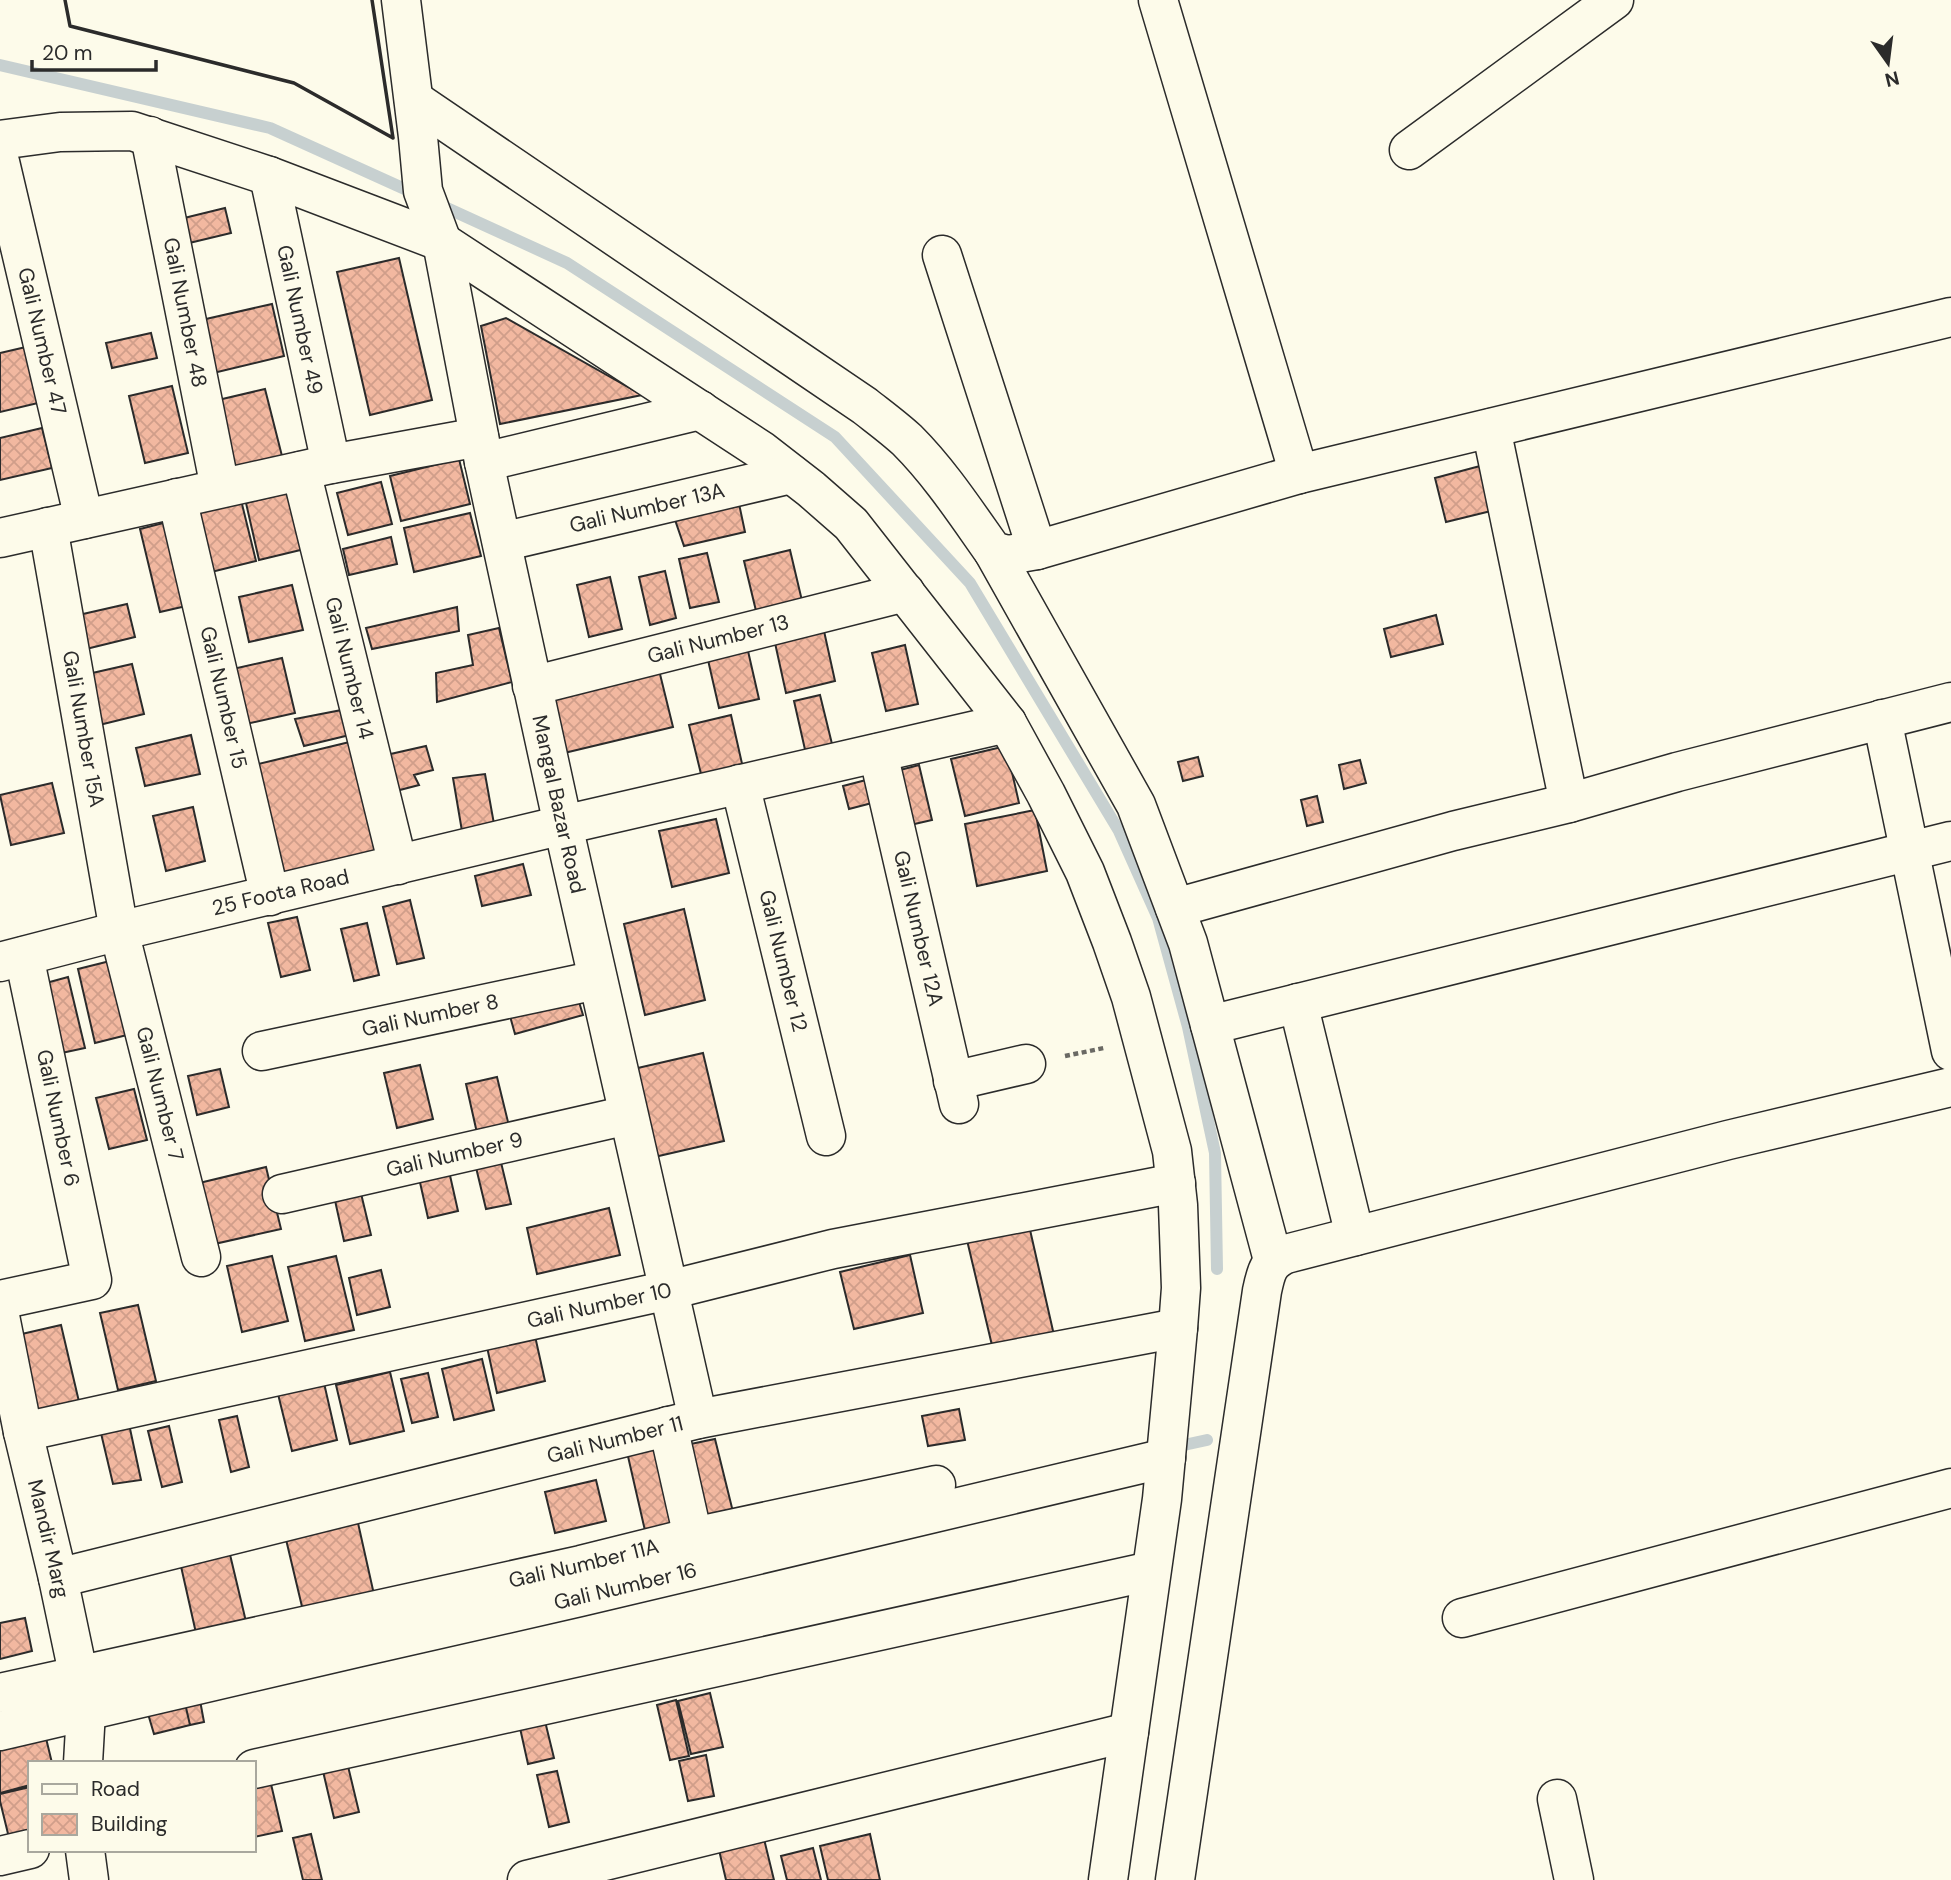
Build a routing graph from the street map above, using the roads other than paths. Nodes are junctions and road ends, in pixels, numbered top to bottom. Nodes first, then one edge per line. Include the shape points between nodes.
1 (401, 0) edge
2 (1158, 0) edge
3 (1614, 0) edge
4 (414, 100) junction
5 (150, 136) junction
6 (0, 140) edge
7 (1409, 150) dead end
8 (0, 162) edge
9 (269, 176) junction
10 (442, 242) junction
11 (942, 255) dead end
12 (1951, 317) edge
13 (700, 410) junction
14 (1491, 428) junction
15 (482, 449) junction
16 (316, 468) junction
17 (791, 474) junction
18 (1299, 474) junction
19 (220, 488) junction
20 (177, 498) junction
21 (66, 523) junction
22 (0, 538) edge
23 (502, 542) junction
24 (1037, 550) junction
25 (993, 551) junction
26 (905, 592) junction
27 (532, 686) junction
28 (1951, 702) edge
29 (1882, 719) junction
30 (1007, 723) junction
31 (878, 753) junction
32 (740, 784) junction
33 (1569, 803) junction
34 (563, 825) junction
35 (1951, 841) edge
36 (1909, 851) junction
37 (398, 864) junction
38 (270, 896) junction
39 (1175, 908) junction
40 (119, 930) junction
41 (12, 959) edge
42 (597, 980) junction
43 (1298, 1003) junction
44 (1210, 1025) junction
45 (262, 1051) dead end
46 (1951, 1051) edge
47 (1026, 1064) road end
48 (1951, 1087) edge
49 (628, 1115) junction
50 (826, 1136) dead end
51 (1176, 1183) junction
52 (282, 1194) dead end
53 (1355, 1236) junction
54 (201, 1257) dead end
55 (1273, 1260) junction
56 (668, 1290) junction
57 (0, 1300) edge
58 (0, 1316) edge
59 (1178, 1328) junction
60 (683, 1422) junction
61 (14, 1423) edge
62 (1167, 1447) junction
63 (1951, 1488) edge
64 (693, 1537) junction
65 (1152, 1572) junction
66 (58, 1578) junction
67 (1462, 1618) dead end
68 (0, 1693) edge
69 (82, 1693) junction
70 (0, 1731) edge
71 (1129, 1732) junction
72 (83, 1761) edge
73 (256, 1769) edge
74 (1557, 1799) dead end
75 (28, 1849) edge
76 (85, 1852) edge
77 (0, 1856) edge
78 (1099, 1878) edge
79 (89, 1880) edge
80 (527, 1880) edge
81 (1175, 1880) edge
82 (1574, 1880) edge

1 - 4 street, Mangal Bazar Road
2 - 18 street
3 - 7 street
4 - 10 street, Mangal Bazar Road via 423,191
4 - 25 street via 880,418 926,461
5 - 6 street via 95,130
5 - 9 street
5 - 19 street, Gali Number 48
8 - 21 street, Gali Number 47
9 - 10 street
9 - 16 street, Gali Number 49
10 - 13 street
10 - 15 street, Mangal Bazar Road
11 - 24 street
12 - 14 street
13 - 15 street
13 - 17 street
14 - 18 street
14 - 33 street
15 - 16 street
15 - 23 street, Mangal Bazar Road
16 - 19 street
16 - 37 street, Gali Number 14
17 - 23 street, Gali Number 13A
17 - 26 street via 851,524
18 - 24 street
19 - 20 street
20 - 21 street
20 - 38 street, Gali Number 15
21 - 22 street
21 - 40 street, Gali Number 15A
23 - 27 street, Mangal Bazar Road
24 - 25 street via 1008,555
25 - 39 street via 1136,805
26 - 27 street, Gali Number 13
26 - 30 street
27 - 34 street, Mangal Bazar Road
28 - 29 street
29 - 33 street
29 - 36 street
30 - 31 street, 25 Foota Road
30 - 51 street via 1085,872 1112,942 1172,1150
31 - 32 street, 25 Foota Road
31 - 47 street, Gali Number 12A via 956,1093
32 - 34 street, 25 Foota Road
32 - 50 street, Gali Number 12
33 - 39 street
34 - 37 street, 25 Foota Road
34 - 42 street, Mangal Bazar Road
35 - 36 street
36 - 43 street
36 - 46 street
37 - 38 street, 25 Foota Road
38 - 40 street, 25 Foota Road
39 - 44 street
40 - 41 street, 25 Foota Road
40 - 54 street, Gali Number 7
41 - 57 street, Gali Number 6 via 92,1280
42 - 45 street, Gali Number 8
42 - 49 street, Mangal Bazar Road
43 - 44 street
43 - 53 street
44 - 55 street
48 - 53 street
49 - 52 street, Gali Number 9
49 - 56 street, Mangal Bazar Road
51 - 56 street, Gali Number 10 via 833,1249
51 - 59 street via 1181,1288
53 - 55 street
55 - 81 street via 1262,1291
56 - 60 street, Mangal Bazar Road
56 - 61 street, Gali Number 10
58 - 61 street, Mandir Marg
59 - 60 street, Gali Number 11
59 - 62 street
60 - 64 street, Mangal Bazar Road
60 - 66 street, Gali Number 11
61 - 66 street, Mandir Marg
62 - 64 street, Gali Number 11A
62 - 65 street
62 - 69 street, Gali Number 16 via 580,1597
63 - 67 street
64 - 69 street, Gali Number 11A
65 - 71 street
65 - 73 street
66 - 69 street, Mandir Marg
68 - 69 street, Gali Number 11A
69 - 70 street
69 - 72 street, Mandir Marg
71 - 78 street
71 - 80 street
74 - 82 street
75 - 77 street
76 - 79 street

